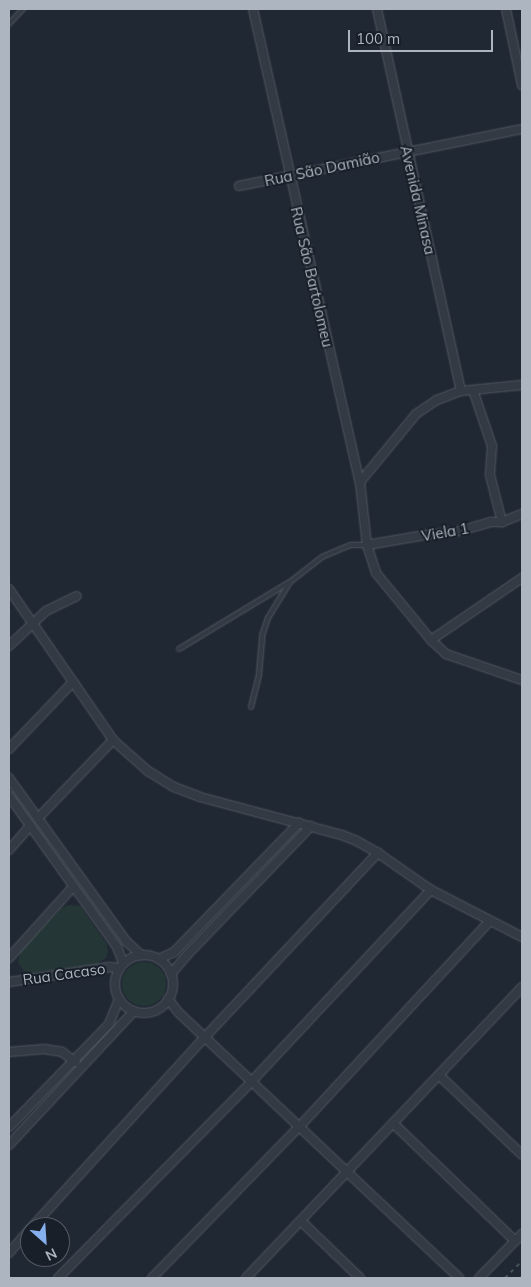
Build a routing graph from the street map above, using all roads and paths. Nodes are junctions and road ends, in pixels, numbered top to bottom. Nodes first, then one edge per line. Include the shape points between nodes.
1 (23, 9) edge
2 (253, 9) edge
3 (377, 9) edge
4 (506, 9) edge
5 (9, 24) edge
6 (522, 85) edge
7 (522, 129) edge
8 (407, 152) junction
9 (289, 176) junction
10 (239, 186) dead end
11 (522, 385) edge
12 (473, 390) junction
13 (461, 391) junction
14 (360, 482) junction
15 (522, 514) edge
16 (502, 522) junction
17 (367, 545) junction
18 (522, 578) edge
19 (290, 582) junction
20 (9, 589) edge
21 (77, 596) dead end
22 (31, 622) junction
23 (431, 640) junction
24 (9, 646) edge
25 (179, 648) dead end
26 (522, 680) edge
27 (73, 682) junction
28 (251, 707) dead end
29 (113, 740) junction
30 (9, 749) edge
31 (9, 778) edge
32 (9, 796) edge
33 (38, 818) junction
34 (299, 823) junction
35 (30, 826) junction
36 (311, 826) junction
37 (9, 850) edge
38 (378, 853) junction
39 (73, 887) junction
40 (431, 890) junction
41 (490, 920) junction
42 (522, 937) edge
43 (141, 955) junction
44 (9, 958) edge
45 (160, 959) junction
46 (121, 966) junction
47 (171, 974) junction
48 (9, 982) edge
49 (522, 987) edge
50 (119, 999) junction
51 (168, 1000) junction
52 (134, 1011) junction
53 (205, 1037) junction
54 (9, 1052) edge
55 (74, 1060) junction
56 (82, 1067) junction
57 (439, 1075) junction
58 (252, 1081) junction
59 (393, 1124) junction
60 (300, 1126) junction
61 (9, 1128) edge
62 (10, 1141) edge
63 (522, 1154) edge
64 (348, 1171) junction
65 (41, 1217) edge
66 (301, 1221) junction
67 (522, 1234) edge
68 (20, 1240) edge
69 (515, 1241) junction
70 (9, 1253) edge
71 (522, 1261) edge
72 (58, 1278) edge
73 (152, 1278) edge
74 (246, 1278) edge
75 (360, 1278) edge
76 (459, 1278) edge
77 (478, 1278) edge
78 (506, 1278) edge

1 - 5 lane
2 - 9 street, Rua São Bartolomeu
3 - 8 street, Avenida Minasa
4 - 6 street
7 - 8 street, Rua São Damião
8 - 9 street, Rua São Damião
8 - 13 street, Avenida Minasa
9 - 10 street, Rua São Damião
9 - 14 street, Rua São Bartolomeu
11 - 12 street
12 - 13 street
12 - 16 street via 492,446 490,475
13 - 14 street via 437,400 416,414
14 - 17 street, Rua São Bartolomeu
15 - 16 street, Viela 1
16 - 17 street, Viela 1
17 - 19 lane via 350,545 322,557
17 - 23 street, Rua São Bartolomeu via 376,573
18 - 23 street
19 - 25 lane
19 - 28 lane via 268,618 262,636 259,674
20 - 22 street
21 - 22 street via 46,610
22 - 24 street
22 - 27 street
23 - 26 street, Rua São Bartolomeu via 446,654
27 - 29 street
27 - 30 street
29 - 33 street
29 - 34 street via 135,762 174,787
31 - 33 street
32 - 35 street
33 - 43 street via 126,941
34 - 36 street
34 - 45 street via 174,952
35 - 37 street
35 - 39 street
36 - 38 street via 342,835
36 - 47 street
38 - 40 street
38 - 53 street
39 - 44 street
39 - 46 street via 117,947
40 - 41 street
40 - 58 street
41 - 42 street
41 - 60 street
43 - 45 street
43 - 46 street
45 - 47 street
46 - 48 street, Rua Cacaso
46 - 50 street via 115,987
47 - 51 street via 173,987
49 - 57 street
50 - 52 street
50 - 55 street via 109,1024
51 - 52 street via 153,1011
51 - 53 street
52 - 56 street
53 - 58 street
53 - 65 street
54 - 55 street via 44,1049 62,1052
55 - 56 street
55 - 61 street
56 - 62 street
57 - 59 street
57 - 63 street
58 - 60 street
58 - 72 street
59 - 64 street
59 - 69 street
60 - 64 street
60 - 73 street
64 - 66 street
64 - 76 street
66 - 74 street
66 - 75 street
67 - 69 street
68 - 70 street
69 - 77 street
71 - 78 path

